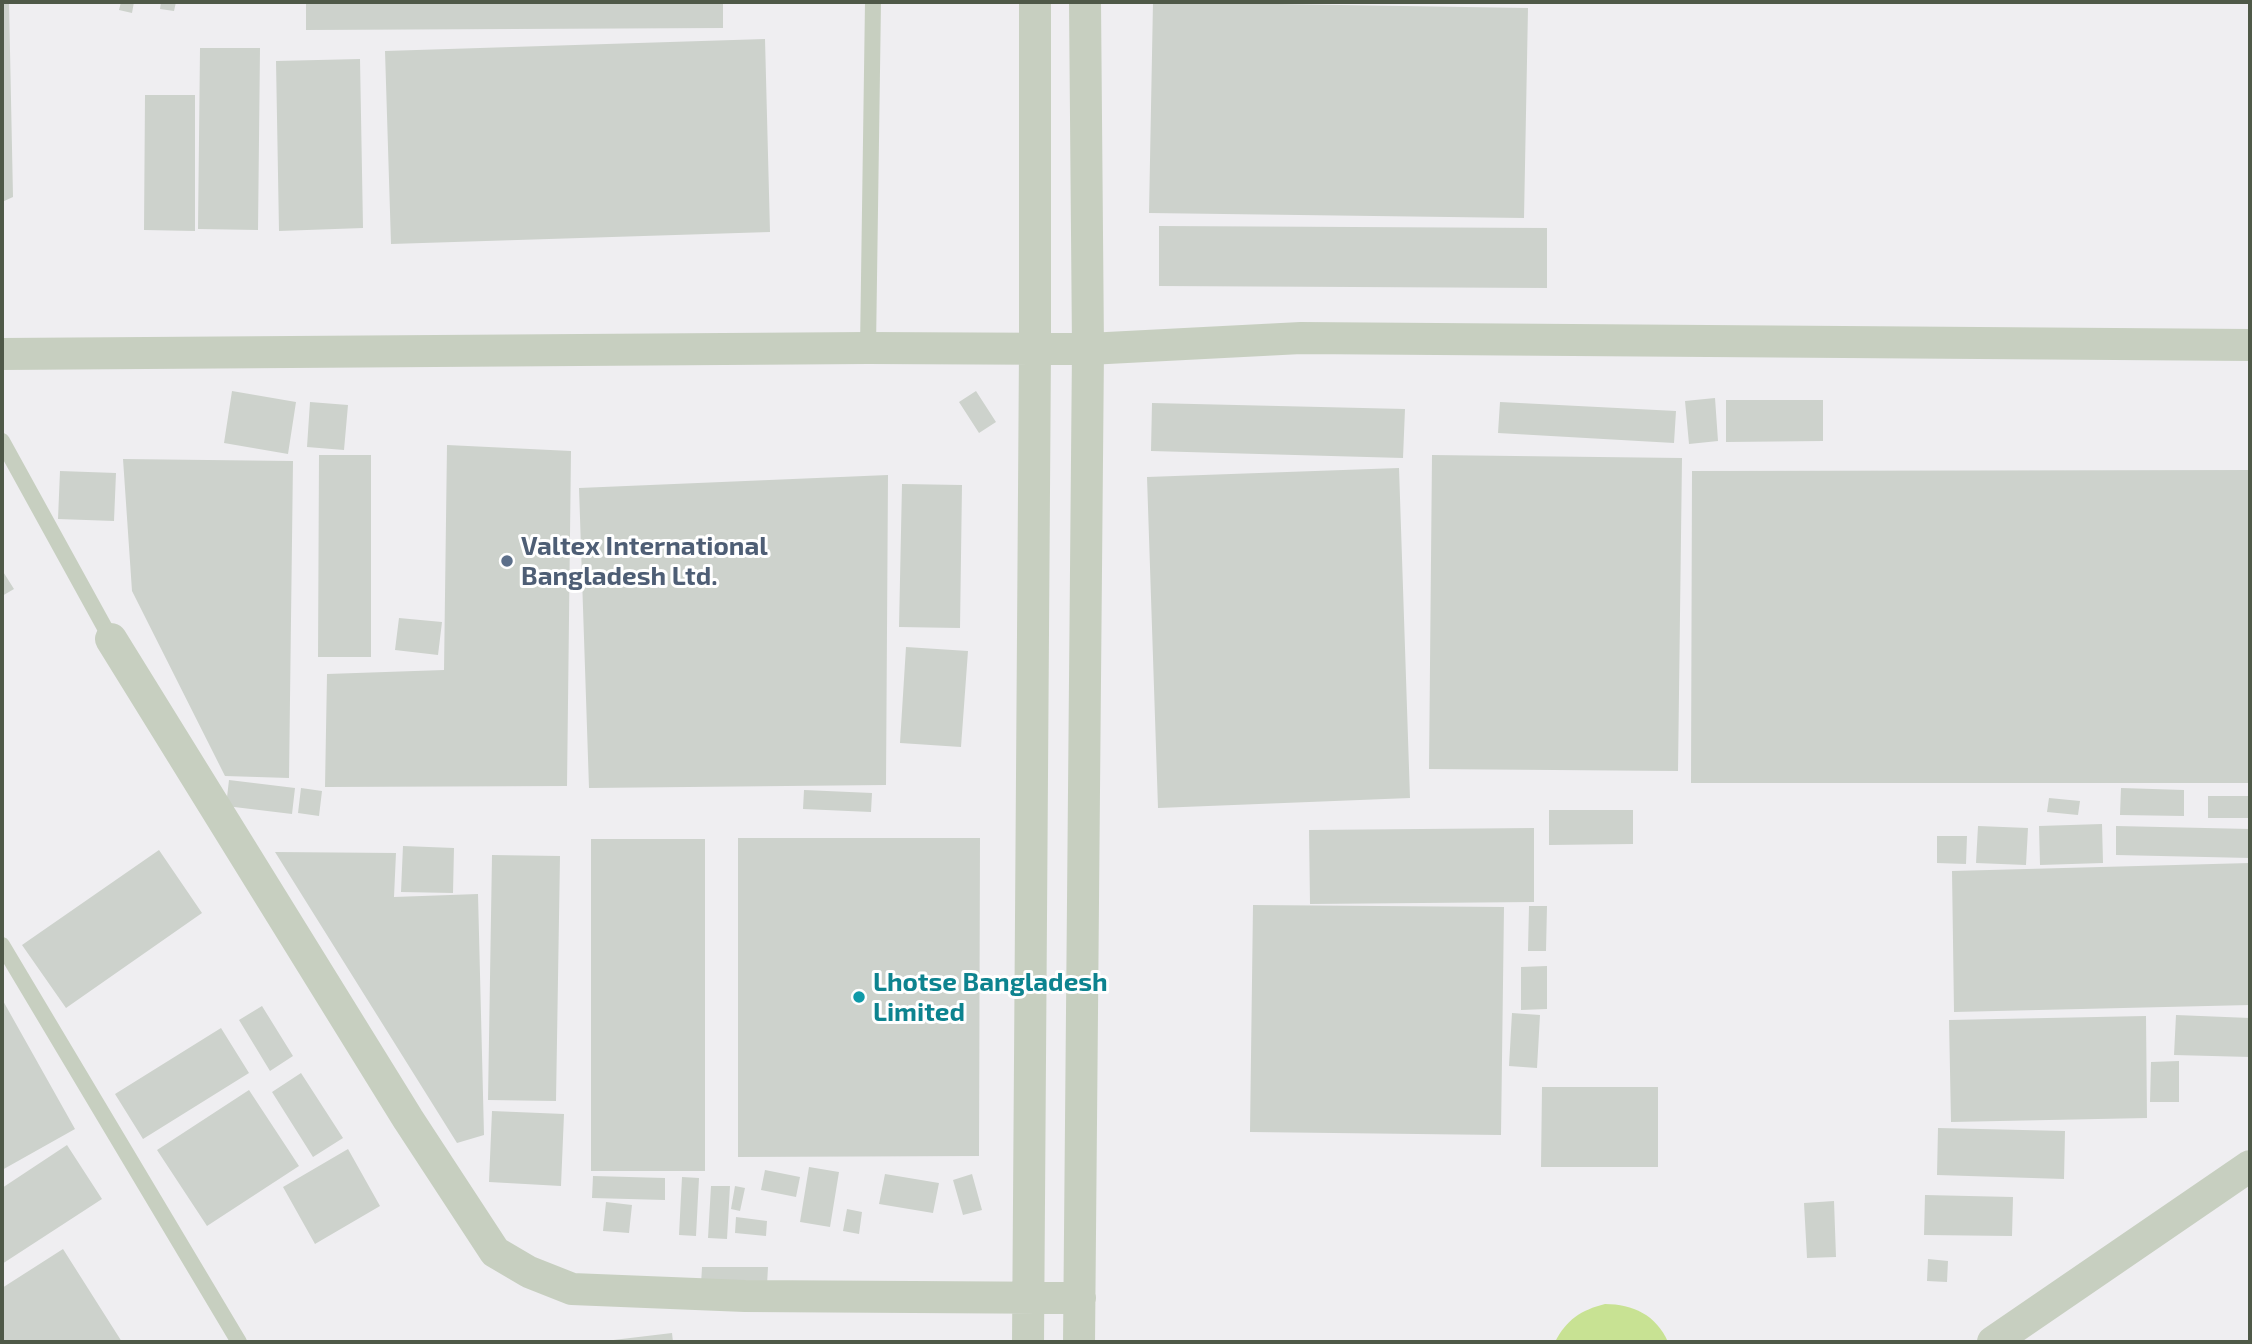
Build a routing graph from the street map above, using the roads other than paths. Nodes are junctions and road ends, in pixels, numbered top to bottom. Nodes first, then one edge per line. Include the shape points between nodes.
1 (873, 2) edge
2 (1035, 2) edge
3 (1085, 2) edge
4 (2250, 345) edge
5 (868, 348) junction
6 (1035, 349) junction
7 (1088, 349) junction
8 (2, 354) edge
9 (2, 441) edge
10 (111, 639) joint
11 (2, 945) edge
12 (2250, 1166) edge
13 (1080, 1298) junction
14 (1027, 1299) junction
15 (240, 1342) edge
16 (1028, 1342) edge
17 (1079, 1342) edge
18 (1993, 1342) edge

1 - 5 lane
2 - 6 street
3 - 7 street
4 - 7 street via 1301,338
5 - 6 street
5 - 8 street
6 - 7 street
6 - 14 street
7 - 13 street
9 - 10 lane
10 - 14 street via 495,1252 572,1289
11 - 15 lane
12 - 18 street
13 - 14 street
13 - 17 street
14 - 16 street

